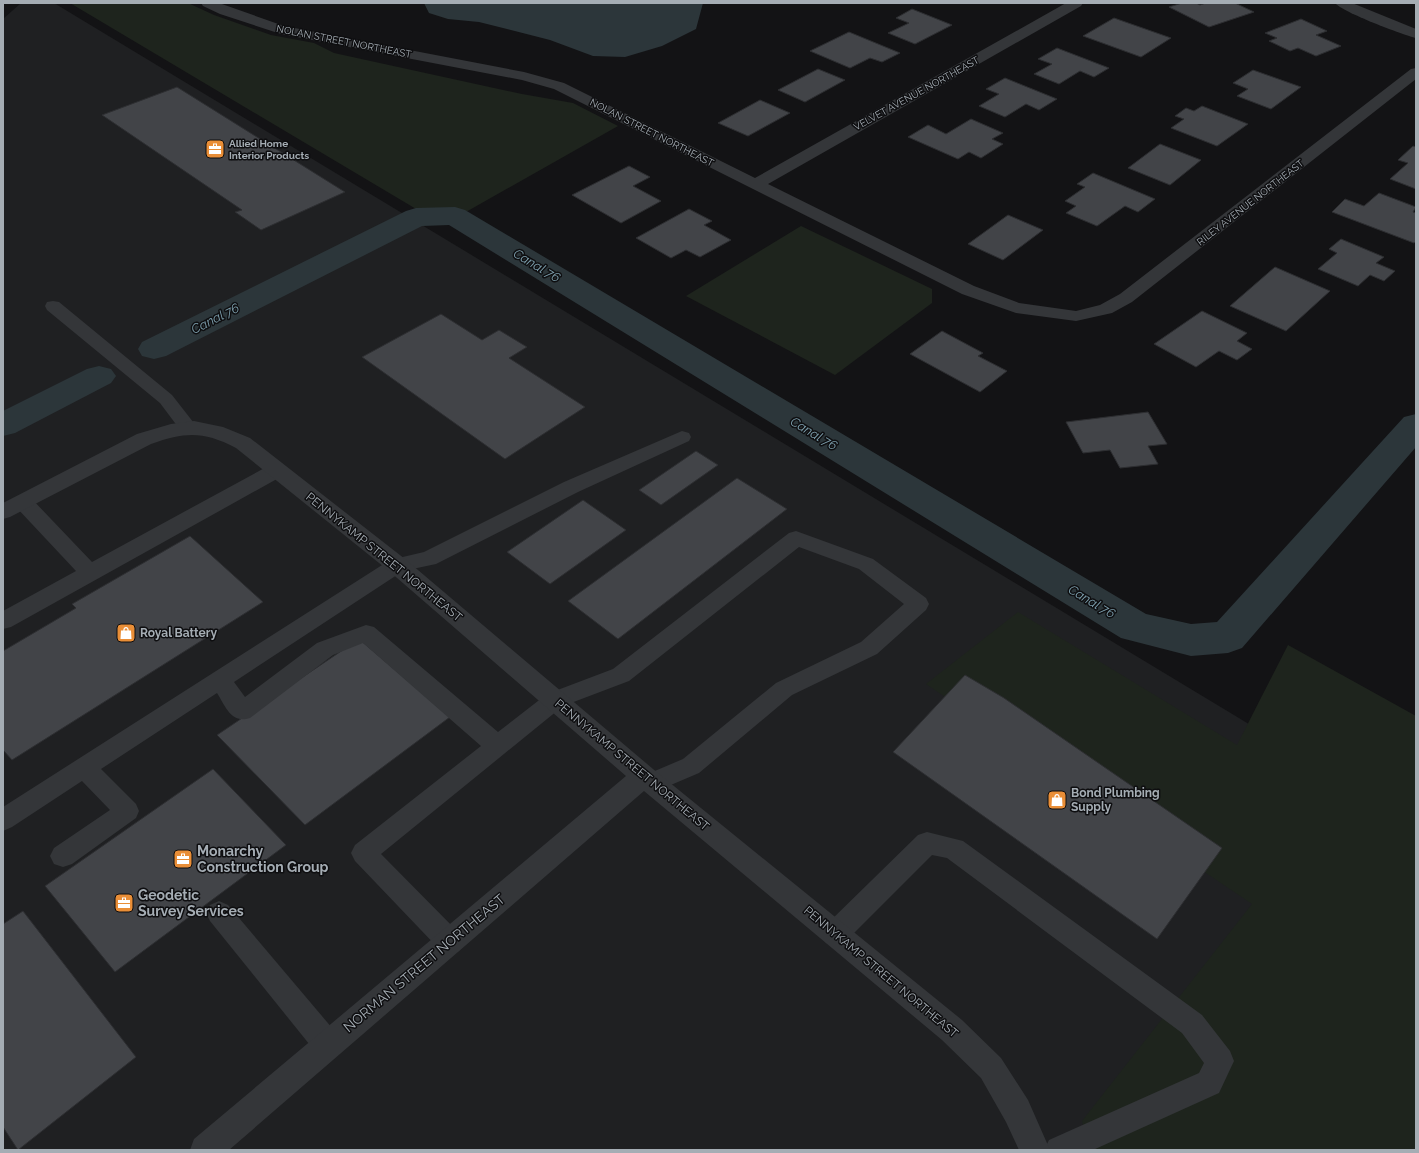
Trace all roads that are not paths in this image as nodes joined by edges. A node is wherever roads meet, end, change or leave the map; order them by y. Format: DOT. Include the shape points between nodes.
graph roads {
  1 [pos="208,3"];
  2 [pos="1076,3"];
  3 [pos="1342,3"];
  4 [pos="1416,34"];
  5 [pos="1416,72"];
  6 [pos="756,184"];
  7 [pos="53,306"];
  8 [pos="1076,316"];
  9 [pos="188,427"];
  10 [pos="682,437"];
  11 [pos="277,470"];
  12 [pos="23,502"];
  13 [pos="3,512"];
  14 [pos="397,565"];
  15 [pos="90,573"];
  16 [pos="3,621"];
  17 [pos="220,679"];
  18 [pos="555,700"];
  19 [pos="498,746"];
  20 [pos="84,767"];
  21 [pos="648,780"];
  22 [pos="3,820"];
  23 [pos="63,856"];
  24 [pos="219,913"];
  25 [pos="835,934"];
  26 [pos="450,942"];
  27 [pos="328,1045"];
  28 [pos="205,1150"];
  29 [pos="1035,1150"];
  30 [pos="1059,1150"];
  1 -- 6 [label="street, NOLAN STREET NORTHEAST" via="281,30 524,76 559,86"];
  2 -- 6 [label="street, VELVET AVENUE NORTHEAST"];
  3 -- 4 [label="street"];
  5 -- 8 [label="street, RILEY AVENUE NORTHEAST" via="1126,298 1106,309"];
  6 -- 8 [label="street, NOLAN STREET NORTHEAST" via="968,290 1016,308"];
  7 -- 9 [label="lane" via="166,399"];
  9 -- 11 [label="street, PENNYKAMP STREET NORTHEAST" via="207,427 226,434 243,443"];
  9 -- 12 [label="street, PENNYKAMP STREET NORTHEAST" via="165,431 144,439"];
  10 -- 14 [label="lane" via="571,486 430,559"];
  11 -- 14 [label="street, PENNYKAMP STREET NORTHEAST"];
  11 -- 15 [label="lane"];
  12 -- 13 [label="street, PENNYKAMP STREET NORTHEAST"];
  12 -- 15 [label="lane"];
  14 -- 17 [label="lane"];
  14 -- 18 [label="street, PENNYKAMP STREET NORTHEAST"];
  15 -- 16 [label="lane"];
  17 -- 19 [label="lane" via="242,711 325,649 366,633"];
  17 -- 20 [label="lane"];
  18 -- 19 [label="lane"];
  18 -- 21 [label="street, PENNYKAMP STREET NORTHEAST"];
  18 -- 21 [label="lane" via="622,674 796,538 866,564 918,604 870,648 784,689 692,766"];
  19 -- 26 [label="lane" via="364,853"];
  20 -- 22 [label="lane"];
  20 -- 23 [label="lane" via="127,811"];
  21 -- 25 [label="street, PENNYKAMP STREET NORTHEAST"];
  21 -- 26 [label="street, NORMAN STREET NORTHEAST"];
  24 -- 27 [label="lane"];
  25 -- 29 [label="street, PENNYKAMP STREET NORTHEAST" via="952,1030 991,1068 1017,1111"];
  25 -- 30 [label="lane" via="926,843 954,849 1192,1024 1220,1061 1209,1083"];
  26 -- 27 [label="street, NORMAN STREET NORTHEAST"];
  27 -- 28 [label="street, NORMAN STREET NORTHEAST"];
}
